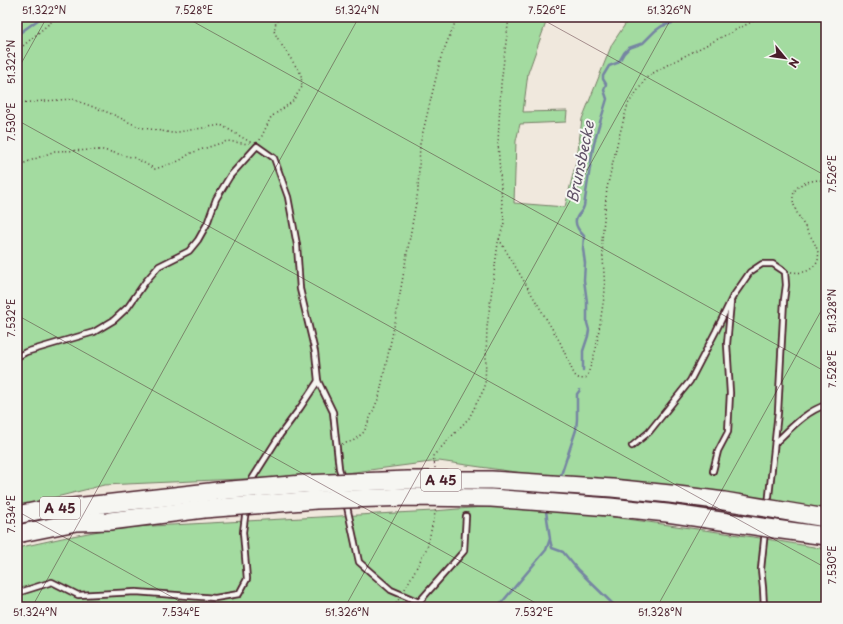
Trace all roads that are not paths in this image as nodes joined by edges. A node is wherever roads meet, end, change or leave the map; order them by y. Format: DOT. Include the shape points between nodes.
graph roads {
  1 [pos="732,298"];
  2 [pos="17,357"];
  3 [pos="318,381"];
  4 [pos="826,404"];
  5 [pos="774,443"];
  6 [pos="632,446"];
  7 [pos="713,471"];
  8 [pos="344,489"];
  9 [pos="248,491"];
  10 [pos="248,497"];
  11 [pos="345,497"];
  12 [pos="17,515"];
  13 [pos="466,516"];
  14 [pos="826,518"];
  15 [pos="17,534"];
  16 [pos="826,536"];
  17 [pos="17,593"];
  18 [pos="764,607"];
  1 -- 5 [label="lane" via="750,272 762,264 773,264 785,272 778,412"];
  1 -- 6 [label="lane" via="690,381 649,432"];
  1 -- 7 [label="lane" via="727,344 730,393 728,432 718,450"];
  2 -- 3 [label="lane" via="94,332 114,320 128,307 159,266 189,250 198,240 216,199 230,176 257,146 274,158 288,197 297,245 300,289 316,352"];
  3 -- 8 [label="lane" via="333,412"];
  3 -- 9 [label="lane" via="280,435"];
  4 -- 5 [label="lane" via="795,423"];
  5 -- 18 [label="lane" via="761,569"];
  10 -- 17 [label="lane" via="243,532 247,579 240,594 215,598 136,592 78,595 52,582"];
  11 -- 13 [label="lane" via="359,562 391,590 419,602 464,551"];
  12 -- 14 [label="highway, A 45, bridge" via="41,510 302,484 491,480 670,494"];
  15 -- 16 [label="highway, A 45, bridge" via="76,522 110,521 212,508 316,500 410,497 491,498 610,507"];
}
